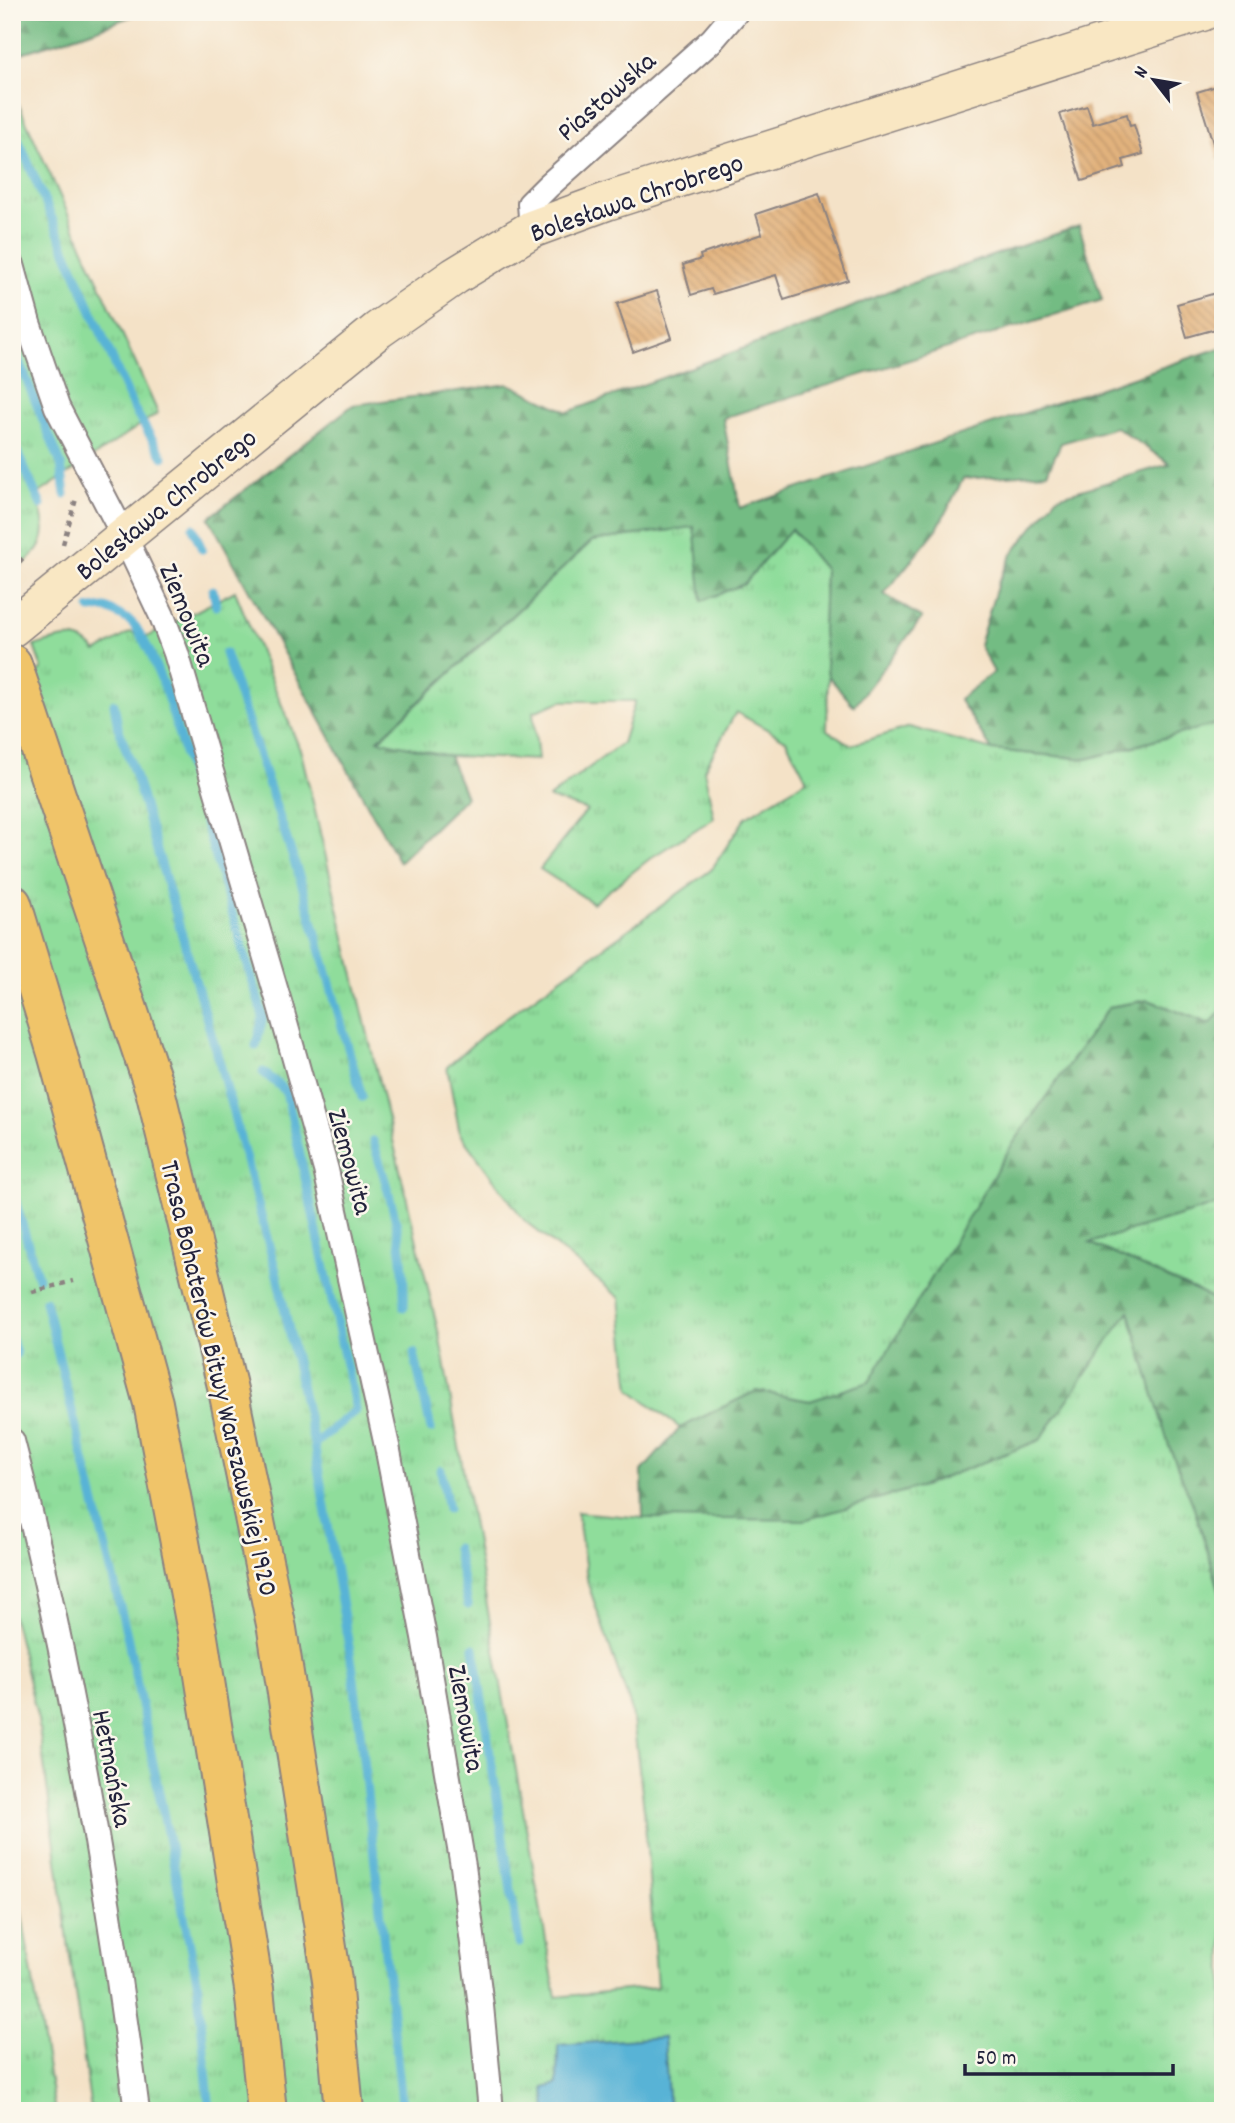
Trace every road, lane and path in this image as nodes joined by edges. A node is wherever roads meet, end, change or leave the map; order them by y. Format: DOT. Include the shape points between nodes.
graph roads {
  1 [pos="736,12"];
  2 [pos="1203,12"];
  3 [pos="532,229"];
  4 [pos="12,265"];
  5 [pos="81,492"];
  6 [pos="124,536"];
  7 [pos="12,551"];
  8 [pos="60,553"];
  9 [pos="25,564"];
  10 [pos="12,628"];
  11 [pos="16,675"];
  12 [pos="12,904"];
  13 [pos="72,1281"];
  14 [pos="32,1292"];
  15 [pos="12,1441"];
  16 [pos="136,2111"];
  17 [pos="267,2111"];
  18 [pos="344,2111"];
  19 [pos="491,2111"];
  1 -- 3 [label="street, Piastowska" via="712,40 530,204"];
  2 -- 3 [label="street, Bolesława Chrobrego"];
  3 -- 6 [label="street, Bolesława Chrobrego" via="378,330"];
  4 -- 6 [label="street, Ziemowita" via="57,407"];
  5 -- 8 [label="path"];
  6 -- 10 [label="street, Bolesława Chrobrego"];
  6 -- 19 [label="street, Ziemowita" via="176,653 326,1170 424,1637 463,1866"];
  7 -- 9 [label="path"];
  11 -- 18 [label="highway, Trasa Bohaterów Bitwy Warszawskiej 1920" via="155,1090 228,1390 277,1629 332,1980"];
  12 -- 17 [label="highway" via="153,1403 197,1631 254,1989"];
  13 -- 14 [label="path"];
  15 -- 16 [label="street, Hetmańska" via="49,1594 94,1818"];
}
